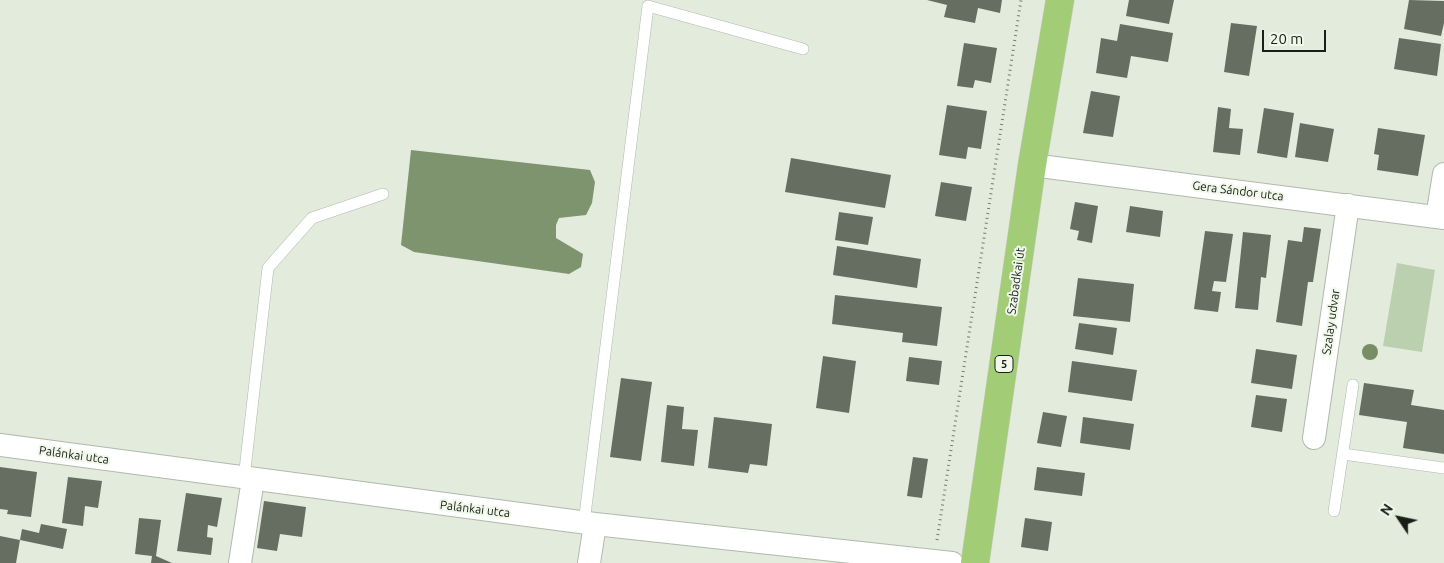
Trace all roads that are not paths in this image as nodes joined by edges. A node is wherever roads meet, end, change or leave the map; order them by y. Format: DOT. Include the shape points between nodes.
graph roads {
  1 [pos="1060,0"];
  2 [pos="803,49"];
  3 [pos="1032,165"];
  4 [pos="1444,174"];
  5 [pos="383,194"];
  6 [pos="1348,205"];
  7 [pos="1441,218"];
  8 [pos="1353,385"];
  9 [pos="1314,438"];
  10 [pos="0,445"];
  11 [pos="1342,454"];
  12 [pos="1444,468"];
  13 [pos="248,479"];
  14 [pos="1334,511"];
  15 [pos="590,524"];
  16 [pos="943,562"];
  17 [pos="240,563"];
  18 [pos="589,563"];
  19 [pos="975,563"];
  1 -- 3 [label="main road, Szabadkai út / 5"];
  2 -- 15 [label="lane" via="648,6"];
  3 -- 6 [label="street, Gera Sándor utca"];
  3 -- 19 [label="main road, Szabadkai út / 5"];
  4 -- 7 [label="street"];
  5 -- 13 [label="lane" via="312,218 268,268"];
  6 -- 7 [label="street, Gera Sándor utca"];
  6 -- 9 [label="street, Szalay udvar"];
  8 -- 11 [label="lane"];
  10 -- 13 [label="street, Palánkai utca"];
  11 -- 12 [label="lane"];
  11 -- 14 [label="lane"];
  13 -- 15 [label="street, Palánkai utca"];
  13 -- 17 [label="street"];
  15 -- 16 [label="street, Palánkai utca"];
  15 -- 18 [label="street"];
}
